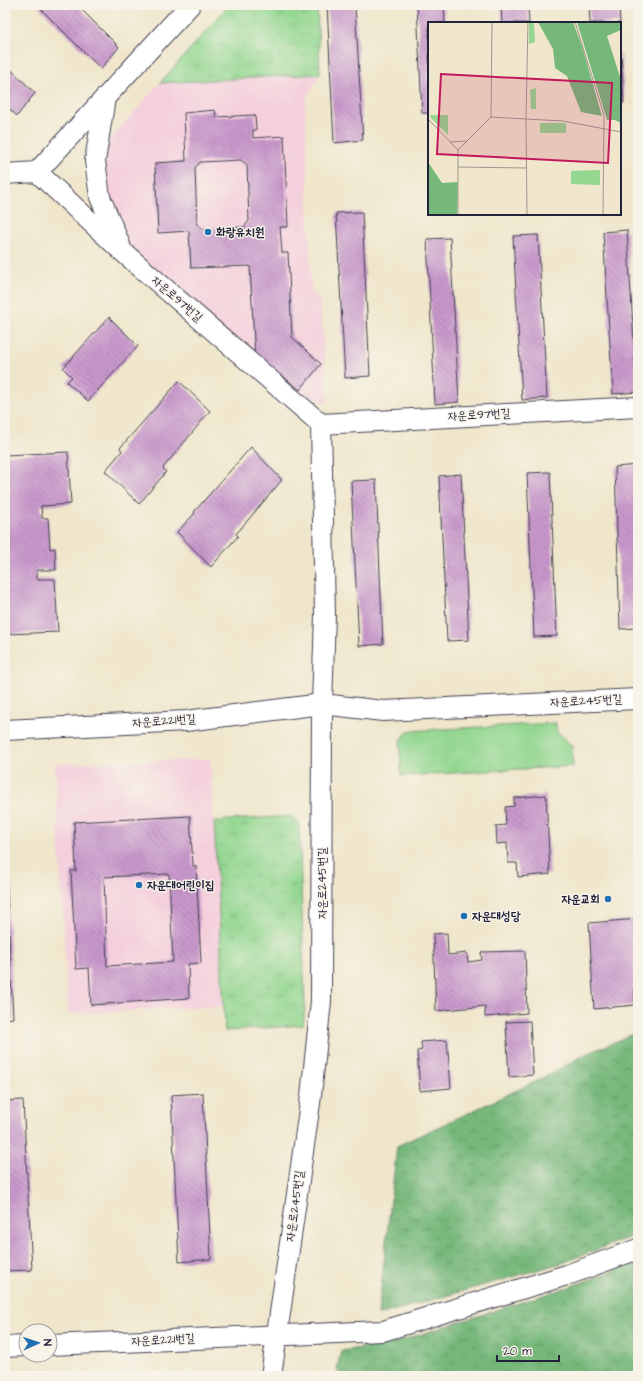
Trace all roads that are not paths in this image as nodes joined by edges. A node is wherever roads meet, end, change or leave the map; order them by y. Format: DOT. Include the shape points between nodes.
graph roads {
  1 [pos="190,5"];
  2 [pos="104,98"];
  3 [pos="36,172"];
  4 [pos="5,174"];
  5 [pos="123,252"];
  6 [pos="638,408"];
  7 [pos="321,424"];
  8 [pos="638,699"];
  9 [pos="322,704"];
  10 [pos="5,730"];
  11 [pos="638,1249"];
  12 [pos="277,1335"];
  13 [pos="58,1345"];
  14 [pos="18,1346"];
  15 [pos="5,1347"];
  16 [pos="271,1376"];
  1 -- 2 [label="street"];
  2 -- 3 [label="street"];
  2 -- 5 [label="street" via="95,161 100,197"];
  3 -- 4 [label="street"];
  3 -- 5 [label="street, 자운로97번길"];
  5 -- 7 [label="street, 자운로97번길"];
  6 -- 7 [label="street, 자운로97번길"];
  7 -- 9 [label="street" via="325,615"];
  8 -- 9 [label="street, 자운로245번길" via="383,712"];
  9 -- 10 [label="street, 자운로221번길" via="186,721"];
  9 -- 12 [label="street, 자운로245번길" via="322,1002"];
  11 -- 12 [label="street, 자운로221번길" via="567,1275 383,1330"];
  12 -- 13 [label="street, 자운로221번길"];
  12 -- 16 [label="street, 자운로245번길"];
  14 -- 15 [label="street"];
}
